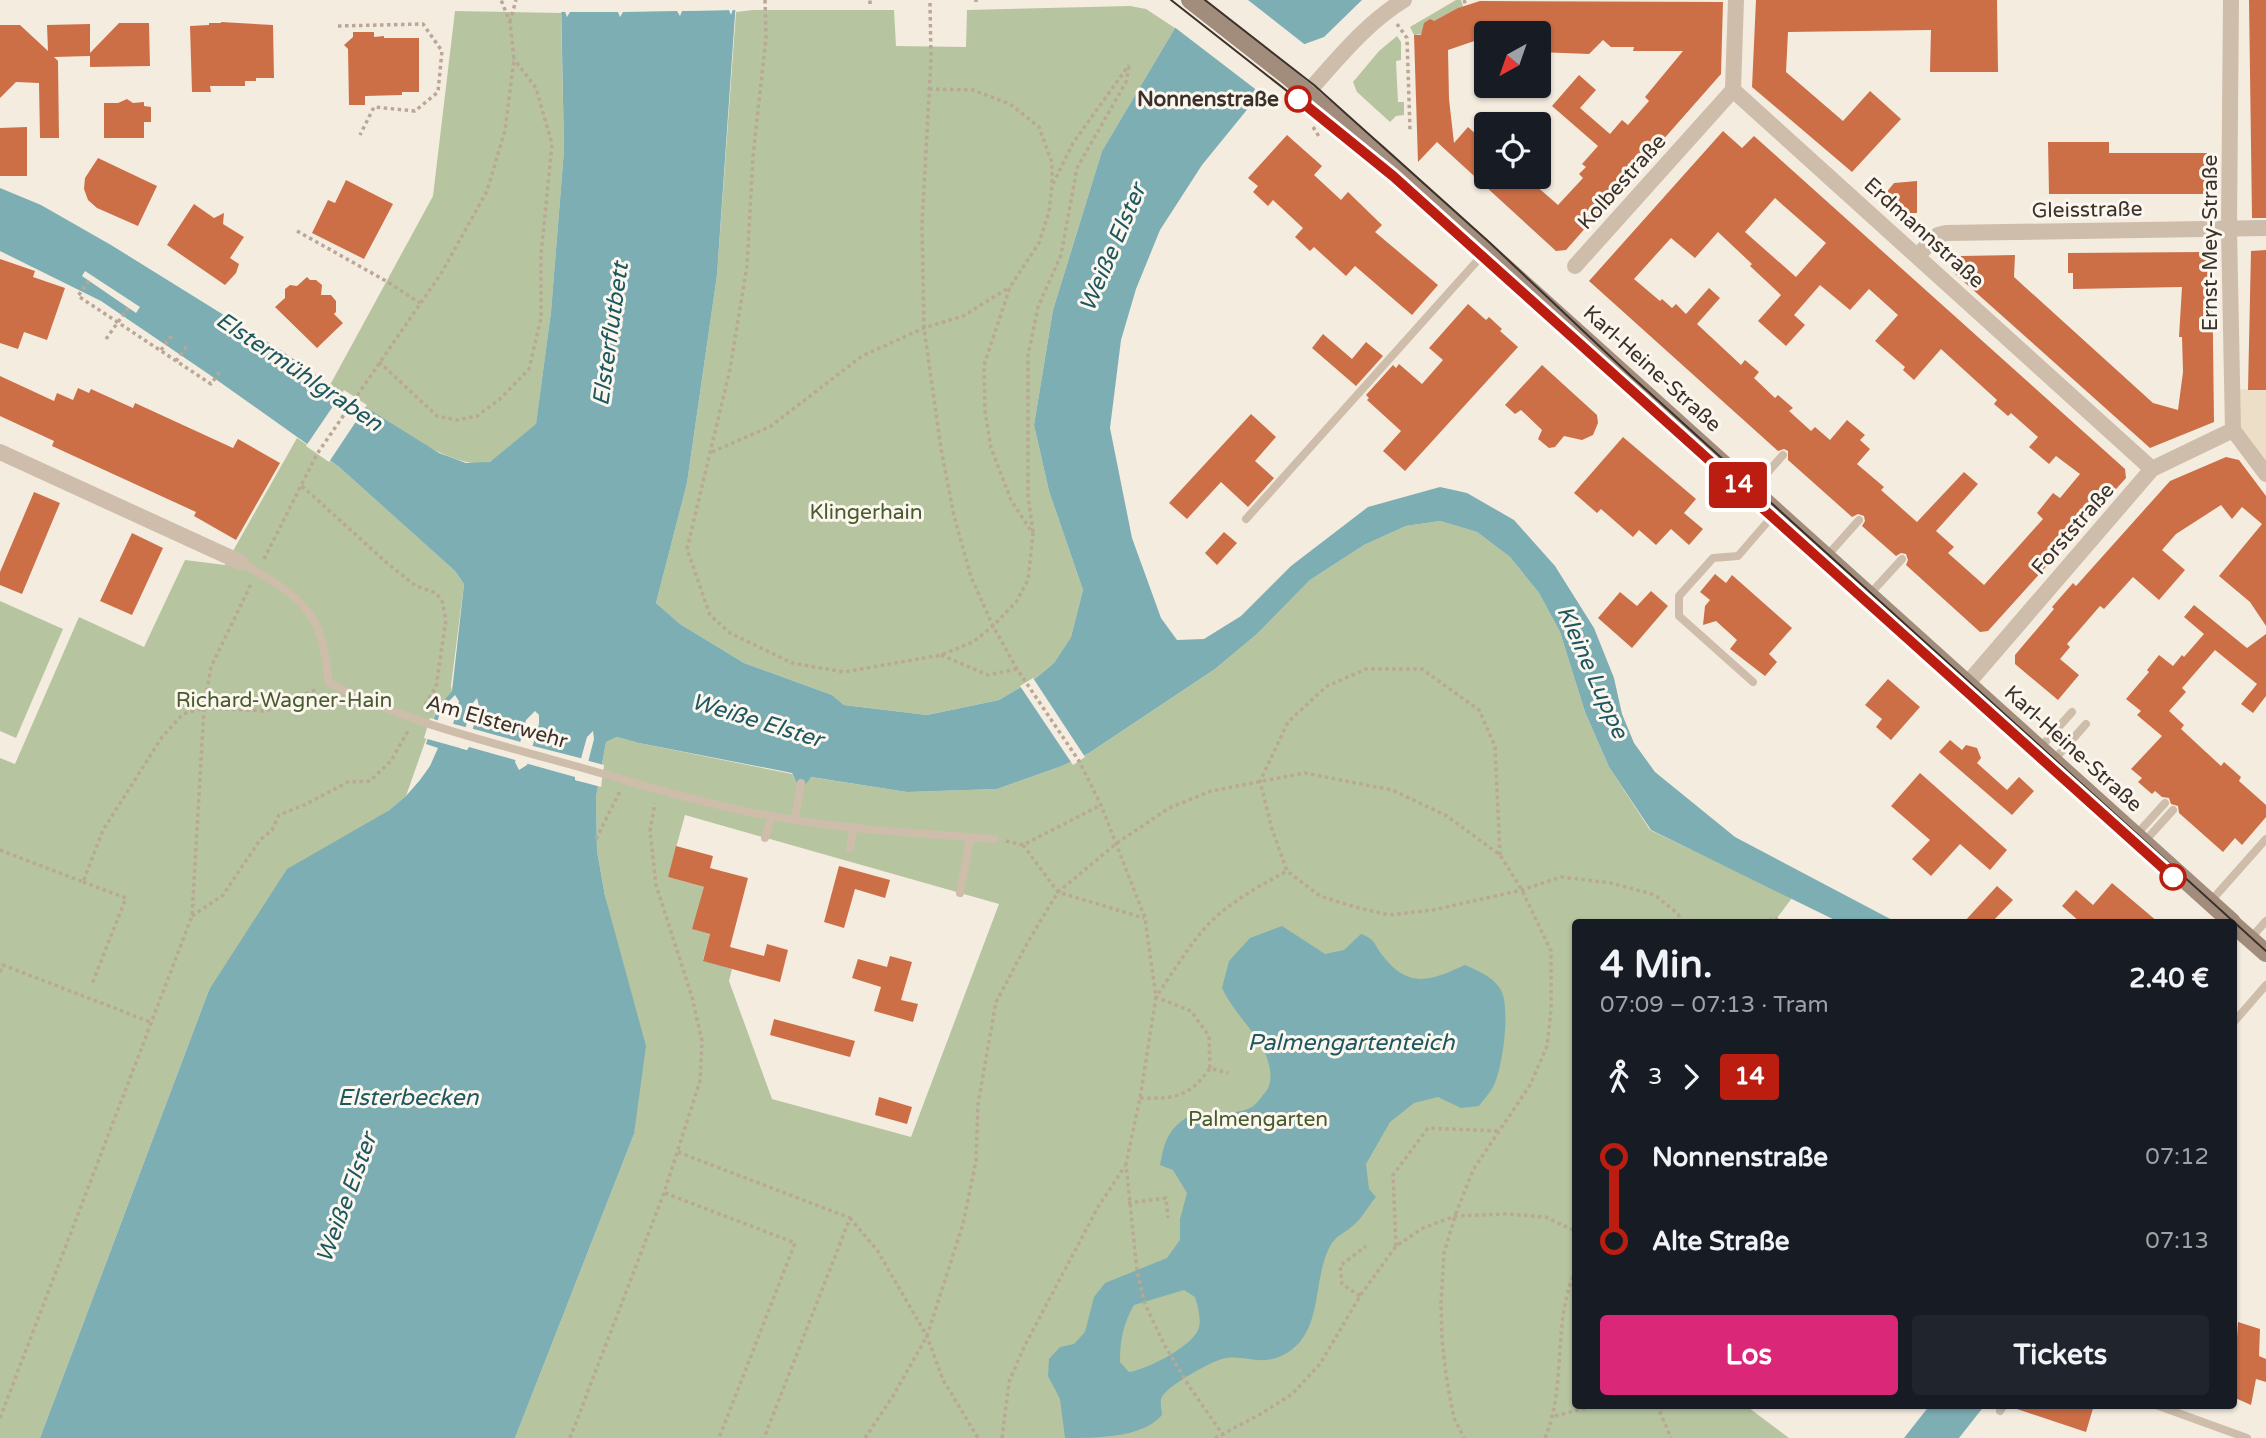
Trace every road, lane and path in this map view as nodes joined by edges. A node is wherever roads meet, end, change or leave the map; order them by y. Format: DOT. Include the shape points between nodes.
graph roads {
  1 [pos="501,0"];
  2 [pos="516,0"];
  3 [pos="765,0"];
  4 [pos="1189,0"];
  5 [pos="1404,0"];
  6 [pos="1736,0"];
  7 [pos="2231,0"];
  8 [pos="930,3"];
  9 [pos="1388,10"];
  10 [pos="510,22"];
  11 [pos="338,26"];
  12 [pos="514,59"];
  13 [pos="929,89"];
  14 [pos="1733,90"];
  15 [pos="1307,93"];
  16 [pos="1313,127"];
  17 [pos="1410,131"];
  18 [pos="360,135"];
  19 [pos="1320,138"];
  20 [pos="1052,186"];
  21 [pos="2266,228"];
  22 [pos="2229,229"];
  23 [pos="297,231"];
  24 [pos="1486,251"];
  25 [pos="1917,256"];
  26 [pos="1575,267"];
  27 [pos="89,281"];
  28 [pos="1010,287"];
  29 [pos="420,303"];
  30 [pos="128,308"];
  31 [pos="118,322"];
  32 [pos="924,328"];
  33 [pos="172,335"];
  34 [pos="106,339"];
  35 [pos="187,346"];
  36 [pos="161,350"];
  37 [pos="176,361"];
  38 [pos="379,362"];
  39 [pos="221,370"];
  40 [pos="2233,430"];
  41 [pos="0,452"];
  42 [pos="712,452"];
  43 [pos="1783,455"];
  44 [pos="2152,469"];
  45 [pos="2266,474"];
  46 [pos="302,486"];
  47 [pos="1752,490"];
  48 [pos="1776,512"];
  49 [pos="1246,519"];
  50 [pos="1859,520"];
  51 [pos="1033,534"];
  52 [pos="1826,557"];
  53 [pos="1902,559"];
  54 [pos="240,562"];
  55 [pos="257,572"];
  56 [pos="1869,595"];
  57 [pos="993,626"];
  58 [pos="941,655"];
  59 [pos="1017,669"];
  60 [pos="1753,682"];
  61 [pos="329,683"];
  62 [pos="1967,684"];
  63 [pos="204,708"];
  64 [pos="2072,712"];
  65 [pos="415,720"];
  66 [pos="2086,724"];
  67 [pos="2046,755"];
  68 [pos="622,778"];
  69 [pos="1260,781"];
  70 [pos="801,783"];
  71 [pos="657,790"];
  72 [pos="2165,803"];
  73 [pos="1101,805"];
  74 [pos="2173,810"];
  75 [pos="772,816"];
  76 [pos="795,820"];
  77 [pos="854,827"];
  78 [pos="970,837"];
  79 [pos="765,838"];
  80 [pos="596,839"];
  81 [pos="994,839"];
  82 [pos="2139,839"];
  83 [pos="2266,839"];
  84 [pos="1117,843"];
  85 [pos="1023,845"];
  86 [pos="850,848"];
  87 [pos="0,850"];
  88 [pos="1500,855"];
  89 [pos="1287,871"];
  90 [pos="83,882"];
  91 [pos="1522,890"];
  92 [pos="1058,892"];
  93 [pos="960,893"];
  94 [pos="2210,903"];
  95 [pos="192,916"];
  96 [pos="1145,918"];
  97 [pos="1680,919"];
  98 [pos="2228,919"];
  99 [pos="2266,921"];
  100 [pos="2237,927"];
  101 [pos="2250,939"];
  102 [pos="2266,953"];
  103 [pos="0,972"];
  104 [pos="92,984"];
  105 [pos="2266,985"];
  106 [pos="1156,997"];
  107 [pos="2237,1018"];
  108 [pos="153,1023"];
  109 [pos="1210,1068"];
  110 [pos="1228,1073"];
  111 [pos="1140,1098"];
  112 [pos="1500,1131"];
  113 [pos="678,1152"];
  114 [pos="1126,1164"];
  115 [pos="664,1193"];
  116 [pos="1128,1203"];
  117 [pos="1455,1216"];
  118 [pos="850,1218"];
  119 [pos="1168,1219"];
  120 [pos="1572,1230"];
  121 [pos="1366,1246"];
  122 [pos="1396,1246"];
  123 [pos="1572,1278"];
  124 [pos="1570,1282"];
  125 [pos="1572,1285"];
  126 [pos="1360,1296"];
  127 [pos="927,1336"];
  128 [pos="1582,1409"];
  129 [pos="1659,1409"];
  130 [pos="2167,1409"];
  131 [pos="1555,1416"];
  132 [pos="0,1418"];
  133 [pos="1224,1436"];
  134 [pos="570,1438"];
  135 [pos="719,1438"];
  136 [pos="764,1438"];
  137 [pos="865,1438"];
  138 [pos="978,1438"];
  139 [pos="1002,1438"];
  140 [pos="1215,1438"];
  141 [pos="1464,1438"];
  142 [pos="1545,1438"];
  143 [pos="1671,1438"];
  144 [pos="2247,1438"];
  1 -- 10 [label="path"];
  2 -- 10 [label="path"];
  3 -- 42 [label="path" via="766,38 747,266"];
  4 -- 15 [label="main road, Karl-Heine-Straße"];
  5 -- 9 [label="street"];
  6 -- 14 [label="street"];
  7 -- 22 [label="street, Ernst-Mey-Straße"];
  8 -- 13 [label="path"];
  9 -- 15 [label="street"];
  9 -- 17 [label="path" via="1407,38"];
  10 -- 12 [label="path"];
  11 -- 18 [label="path" via="423,24 442,51 438,92 415,111 374,107"];
  12 -- 29 [label="path" via="505,130 487,191"];
  12 -- 38 [label="path" via="536,88 552,144 541,256 541,318 529,369 477,416 457,420 437,416"];
  13 -- 20 [label="path" via="973,90 1010,104 1039,127 1052,163"];
  13 -- 32 [label="path" via="922,225"];
  14 -- 25 [label="street, Erdmannstraße"];
  14 -- 26 [label="street, Kolbestraße"];
  15 -- 24 [label="main road, Karl-Heine-Straße"];
  16 -- 19 [label="path"];
  20 -- 28 [label="path" via="1039,243"];
  20 -- 51 [label="path" via="1073,143 1129,65 1126,82 1077,168 1061,255 1038,307 1028,355 1028,496"];
  21 -- 22 [label="street, Gleisstraße"];
  22 -- 25 [label="street, Gleisstraße" via="1946,233"];
  22 -- 40 [label="street, Ernst-Mey-Straße"];
  23 -- 29 [label="path"];
  24 -- 47 [label="main road, Karl-Heine-Straße"];
  24 -- 49 [label="lane"];
  25 -- 44 [label="street, Erdmannstraße"];
  27 -- 31 [label="path" via="78,296"];
  28 -- 32 [label="path" via="963,316"];
  28 -- 51 [label="path" via="984,365 985,411 991,448 1011,500"];
  29 -- 38 [label="path"];
  30 -- 31 [label="path"];
  31 -- 34 [label="path"];
  31 -- 36 [label="path"];
  32 -- 42 [label="path" via="862,356 771,426"];
  32 -- 57 [label="path" via="954,516 971,577"];
  33 -- 36 [label="path"];
  35 -- 37 [label="path"];
  36 -- 37 [label="path"];
  37 -- 39 [label="path" via="211,384"];
  38 -- 46 [label="path" via="317,454"];
  40 -- 44 [label="street, Forststraße"];
  40 -- 45 [label="street"];
  41 -- 54 [label="street"];
  42 -- 58 [label="path" via="687,550 710,615 730,633 792,663 844,672"];
  43 -- 47 [label="lane"];
  44 -- 62 [label="street, Forststraße"];
  46 -- 55 [label="path"];
  46 -- 65 [label="path" via="387,563 442,601 446,620 436,687"];
  47 -- 48 [label="main road, Karl-Heine-Straße"];
  48 -- 52 [label="main road, Karl-Heine-Straße"];
  48 -- 60 [label="lane" via="1738,556 1713,558 1679,596 1679,617"];
  50 -- 52 [label="lane"];
  51 -- 57 [label="path" via="1028,580 1016,602"];
  52 -- 56 [label="main road, Karl-Heine-Straße"];
  53 -- 56 [label="lane"];
  54 -- 55 [label="lane"];
  55 -- 61 [label="lane" via="289,592 313,619"];
  55 -- 63 [label="path" via="211,667"];
  56 -- 62 [label="main road, Karl-Heine-Straße"];
  57 -- 58 [label="path" via="973,642"];
  57 -- 59 [label="path"];
  58 -- 59 [label="path" via="988,675"];
  59 -- 73 [label="path" via="1079,761"];
  61 -- 63 [label="path" via="266,711"];
  61 -- 65 [label="lane, Am Elsterwehr"];
  62 -- 67 [label="main road, Karl-Heine-Straße"];
  63 -- 90 [label="path" via="183,714 162,737 103,830"];
  63 -- 95 [label="path"];
  64 -- 67 [label="lane"];
  65 -- 68 [label="lane, Am Elsterwehr"];
  65 -- 95 [label="path" via="391,761 370,781 348,782 279,815 223,895"];
  66 -- 67 [label="lane"];
  67 -- 82 [label="main road, Karl-Heine-Straße"];
  68 -- 71 [label="lane, Am Elsterwehr"];
  68 -- 80 [label="path" via="617,800"];
  69 -- 84 [label="path" via="1211,791 1169,808"];
  69 -- 88 [label="path" via="1305,773 1392,790 1447,816"];
  69 -- 88 [label="path" via="1288,722 1327,686 1366,669 1422,668 1479,710 1494,746"];
  69 -- 89 [label="path"];
  70 -- 76 [label="lane"];
  71 -- 75 [label="lane, Am Elsterwehr"];
  71 -- 113 [label="path" via="650,831 656,885 702,1041 701,1081"];
  72 -- 82 [label="lane"];
  73 -- 84 [label="path"];
  73 -- 85 [label="path"];
  74 -- 82 [label="lane"];
  75 -- 76 [label="lane, Am Elsterwehr"];
  75 -- 79 [label="lane"];
  76 -- 77 [label="lane, Am Elsterwehr"];
  77 -- 78 [label="lane, Am Elsterwehr"];
  77 -- 86 [label="lane"];
  78 -- 81 [label="lane, Am Elsterwehr"];
  78 -- 93 [label="lane"];
  81 -- 85 [label="path"];
  82 -- 94 [label="main road, Karl-Heine-Straße"];
  83 -- 94 [label="lane"];
  84 -- 92 [label="path"];
  84 -- 96 [label="path"];
  85 -- 92 [label="path"];
  87 -- 90 [label="path"];
  88 -- 91 [label="path"];
  89 -- 91 [label="path" via="1320,896 1389,915"];
  89 -- 106 [label="path" via="1216,916"];
  90 -- 104 [label="path" via="126,898"];
  91 -- 97 [label="path" via="1561,877 1611,883 1655,895"];
  91 -- 112 [label="path" via="1551,951 1551,1010 1547,1045 1530,1085"];
  92 -- 96 [label="path"];
  92 -- 127 [label="path" via="996,1002 978,1104 976,1161 963,1224"];
  94 -- 98 [label="main road, Karl-Heine-Straße"];
  95 -- 108 [label="path"];
  96 -- 106 [label="path"];
  99 -- 101 [label="lane"];
  100 -- 101 [label="main road, Karl-Heine-Straße"];
  101 -- 102 [label="main road, Karl-Heine-Straße"];
  103 -- 108 [label="path" via="3,965"];
  105 -- 107 [label="lane"];
  106 -- 109 [label="path" via="1191,1011 1209,1036"];
  106 -- 111 [label="path"];
  108 -- 132 [label="path"];
  109 -- 110 [label="path"];
  109 -- 111 [label="path" via="1198,1086 1172,1099"];
  111 -- 114 [label="path"];
  112 -- 117 [label="path" via="1473,1170"];
  112 -- 122 [label="path" via="1428,1128 1393,1175"];
  113 -- 115 [label="path"];
  113 -- 118 [label="path"];
  114 -- 116 [label="path"];
  114 -- 139 [label="path" via="1098,1207 1024,1347 1009,1382"];
  115 -- 134 [label="path"];
  115 -- 135 [label="path" via="794,1242"];
  116 -- 119 [label="path" via="1166,1198"];
  116 -- 133 [label="path" via="1145,1304 1165,1346"];
  117 -- 120 [label="path" via="1546,1217"];
  117 -- 122 [label="path" via="1423,1228"];
  117 -- 141 [label="path" via="1444,1253 1440,1303 1447,1382 1454,1418"];
  118 -- 127 [label="path" via="877,1250"];
  118 -- 136 [label="path"];
  121 -- 126 [label="path" via="1339,1266 1342,1284"];
  122 -- 126 [label="path"];
  123 -- 124 [label="path"];
  124 -- 125 [label="path"];
  124 -- 131 [label="path"];
  126 -- 133 [label="path" via="1320,1364 1292,1394"];
  127 -- 137 [label="path"];
  127 -- 138 [label="path" via="943,1380"];
  128 -- 131 [label="path"];
  129 -- 143 [label="path"];
  130 -- 144 [label="lane"];
  131 -- 142 [label="path"];
  133 -- 140 [label="path"];
}
